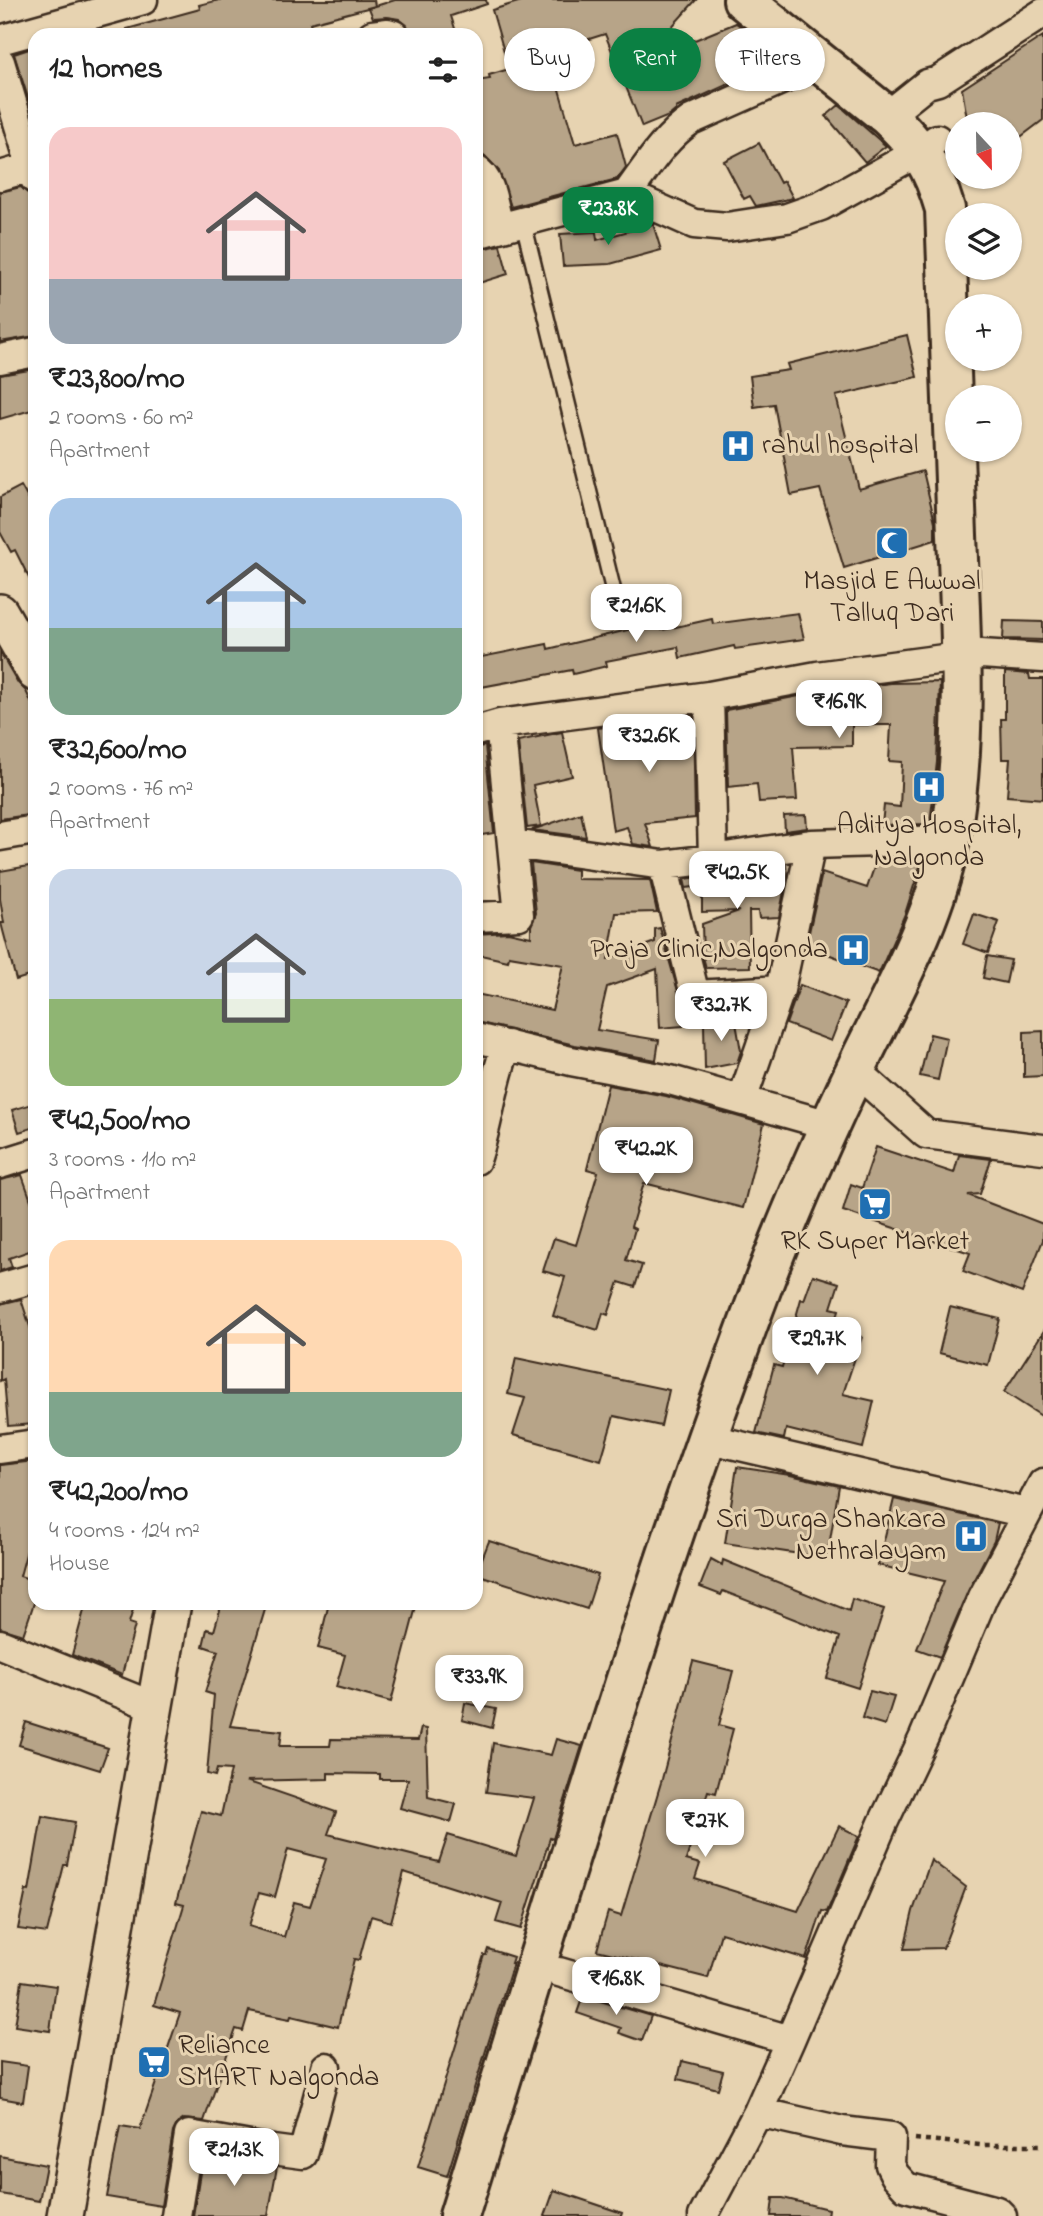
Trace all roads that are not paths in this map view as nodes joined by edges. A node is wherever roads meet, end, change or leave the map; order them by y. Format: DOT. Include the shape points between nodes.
graph roads {
  1 [pos="143,0"];
  2 [pos="743,0"];
  3 [pos="774,0"];
  4 [pos="1043,13"];
  5 [pos="43,28"];
  6 [pos="777,28"];
  7 [pos="28,32"];
  8 [pos="0,40"];
  9 [pos="0,62"];
  10 [pos="825,66"];
  11 [pos="756,91"];
  12 [pos="916,118"];
  13 [pos="28,156"];
  14 [pos="28,173"];
  15 [pos="0,176"];
  16 [pos="483,176"];
  17 [pos="627,194"];
  18 [pos="956,203"];
  19 [pos="499,227"];
  20 [pos="28,353"];
  21 [pos="0,359"];
  22 [pos="973,462"];
  23 [pos="0,612"];
  24 [pos="619,614"];
  25 [pos="972,655"];
  26 [pos="1043,658"];
  27 [pos="28,661"];
  28 [pos="709,696"];
  29 [pos="488,727"];
  30 [pos="28,831"];
  31 [pos="0,836"];
  32 [pos="950,840"];
  33 [pos="513,844"];
  34 [pos="811,844"];
  35 [pos="713,859"];
  36 [pos="663,865"];
  37 [pos="483,917"];
  38 [pos="780,990"];
  39 [pos="483,1040"];
  40 [pos="507,1045"];
  41 [pos="868,1082"];
  42 [pos="742,1100"];
  43 [pos="829,1125"];
  44 [pos="483,1138"];
  45 [pos="1043,1149"];
  46 [pos="28,1155"];
  47 [pos="0,1164"];
  48 [pos="28,1280"];
  49 [pos="0,1289"];
  50 [pos="719,1441"];
  51 [pos="28,1445"];
  52 [pos="0,1449"];
  53 [pos="1043,1483"];
  54 [pos="1026,1513"];
  55 [pos="172,1610"];
  56 [pos="0,1644"];
  57 [pos="155,1707"];
  58 [pos="559,1972"];
  59 [pos="790,2040"];
  60 [pos="326,2067"];
  61 [pos="758,2112"];
  62 [pos="65,2216"];
  63 [pos="176,2216"];
  64 [pos="459,2216"];
  65 [pos="481,2216"];
  66 [pos="703,2216"];
  67 [pos="1002,2216"];
  1 -- 5 [label="street"];
  2 -- 6 [label="highway"];
  3 -- 12 [label="highway"];
  4 -- 12 [label="street"];
  7 -- 8 [label="street"];
  9 -- 13 [label="street"];
  10 -- 12 [label="highway"];
  11 -- 17 [label="street" via="676,130"];
  12 -- 17 [label="street" via="821,206 788,218 727,227 694,224"];
  12 -- 18 [label="highway" via="954,188"];
  12 -- 25 [label="highway" via="945,209"];
  14 -- 15 [label="street"];
  16 -- 19 [label="street"];
  17 -- 19 [label="street"];
  19 -- 24 [label="lane"];
  20 -- 21 [label="street"];
  22 -- 25 [label="highway" via="979,573"];
  23 -- 27 [label="street"];
  25 -- 26 [label="street"];
  25 -- 28 [label="street"];
  25 -- 32 [label="highway"];
  25 -- 41 [label="highway" via="979,769 970,839 954,898 919,982"];
  28 -- 29 [label="street"];
  28 -- 35 [label="street"];
  29 -- 33 [label="street"];
  30 -- 31 [label="street"];
  32 -- 34 [label="street"];
  32 -- 43 [label="highway" via="904,971"];
  33 -- 36 [label="street"];
  33 -- 37 [label="street" via="519,915"];
  34 -- 35 [label="street"];
  34 -- 38 [label="street"];
  35 -- 36 [label="street"];
  36 -- 38 [label="street" via="695,995"];
  38 -- 42 [label="street"];
  39 -- 40 [label="street"];
  40 -- 42 [label="street"];
  40 -- 44 [label="street"];
  41 -- 45 [label="street" via="926,1133"];
  41 -- 50 [label="highway"];
  42 -- 43 [label="street"];
  43 -- 64 [label="highway" via="702,1447 619,1697"];
  46 -- 47 [label="street"];
  48 -- 49 [label="street"];
  50 -- 54 [label="street"];
  50 -- 58 [label="highway"];
  51 -- 52 [label="street"];
  53 -- 54 [label="street"];
  54 -- 59 [label="street" via="983,1597"];
  55 -- 57 [label="street"];
  56 -- 57 [label="street"];
  57 -- 62 [label="street"];
  58 -- 59 [label="street"];
  58 -- 65 [label="highway"];
  59 -- 61 [label="street"];
  60 -- 63 [label="street" via="303,2154 189,2134"];
  61 -- 66 [label="street"];
  61 -- 67 [label="street" via="891,2137 890,2165 906,2187"];
}
